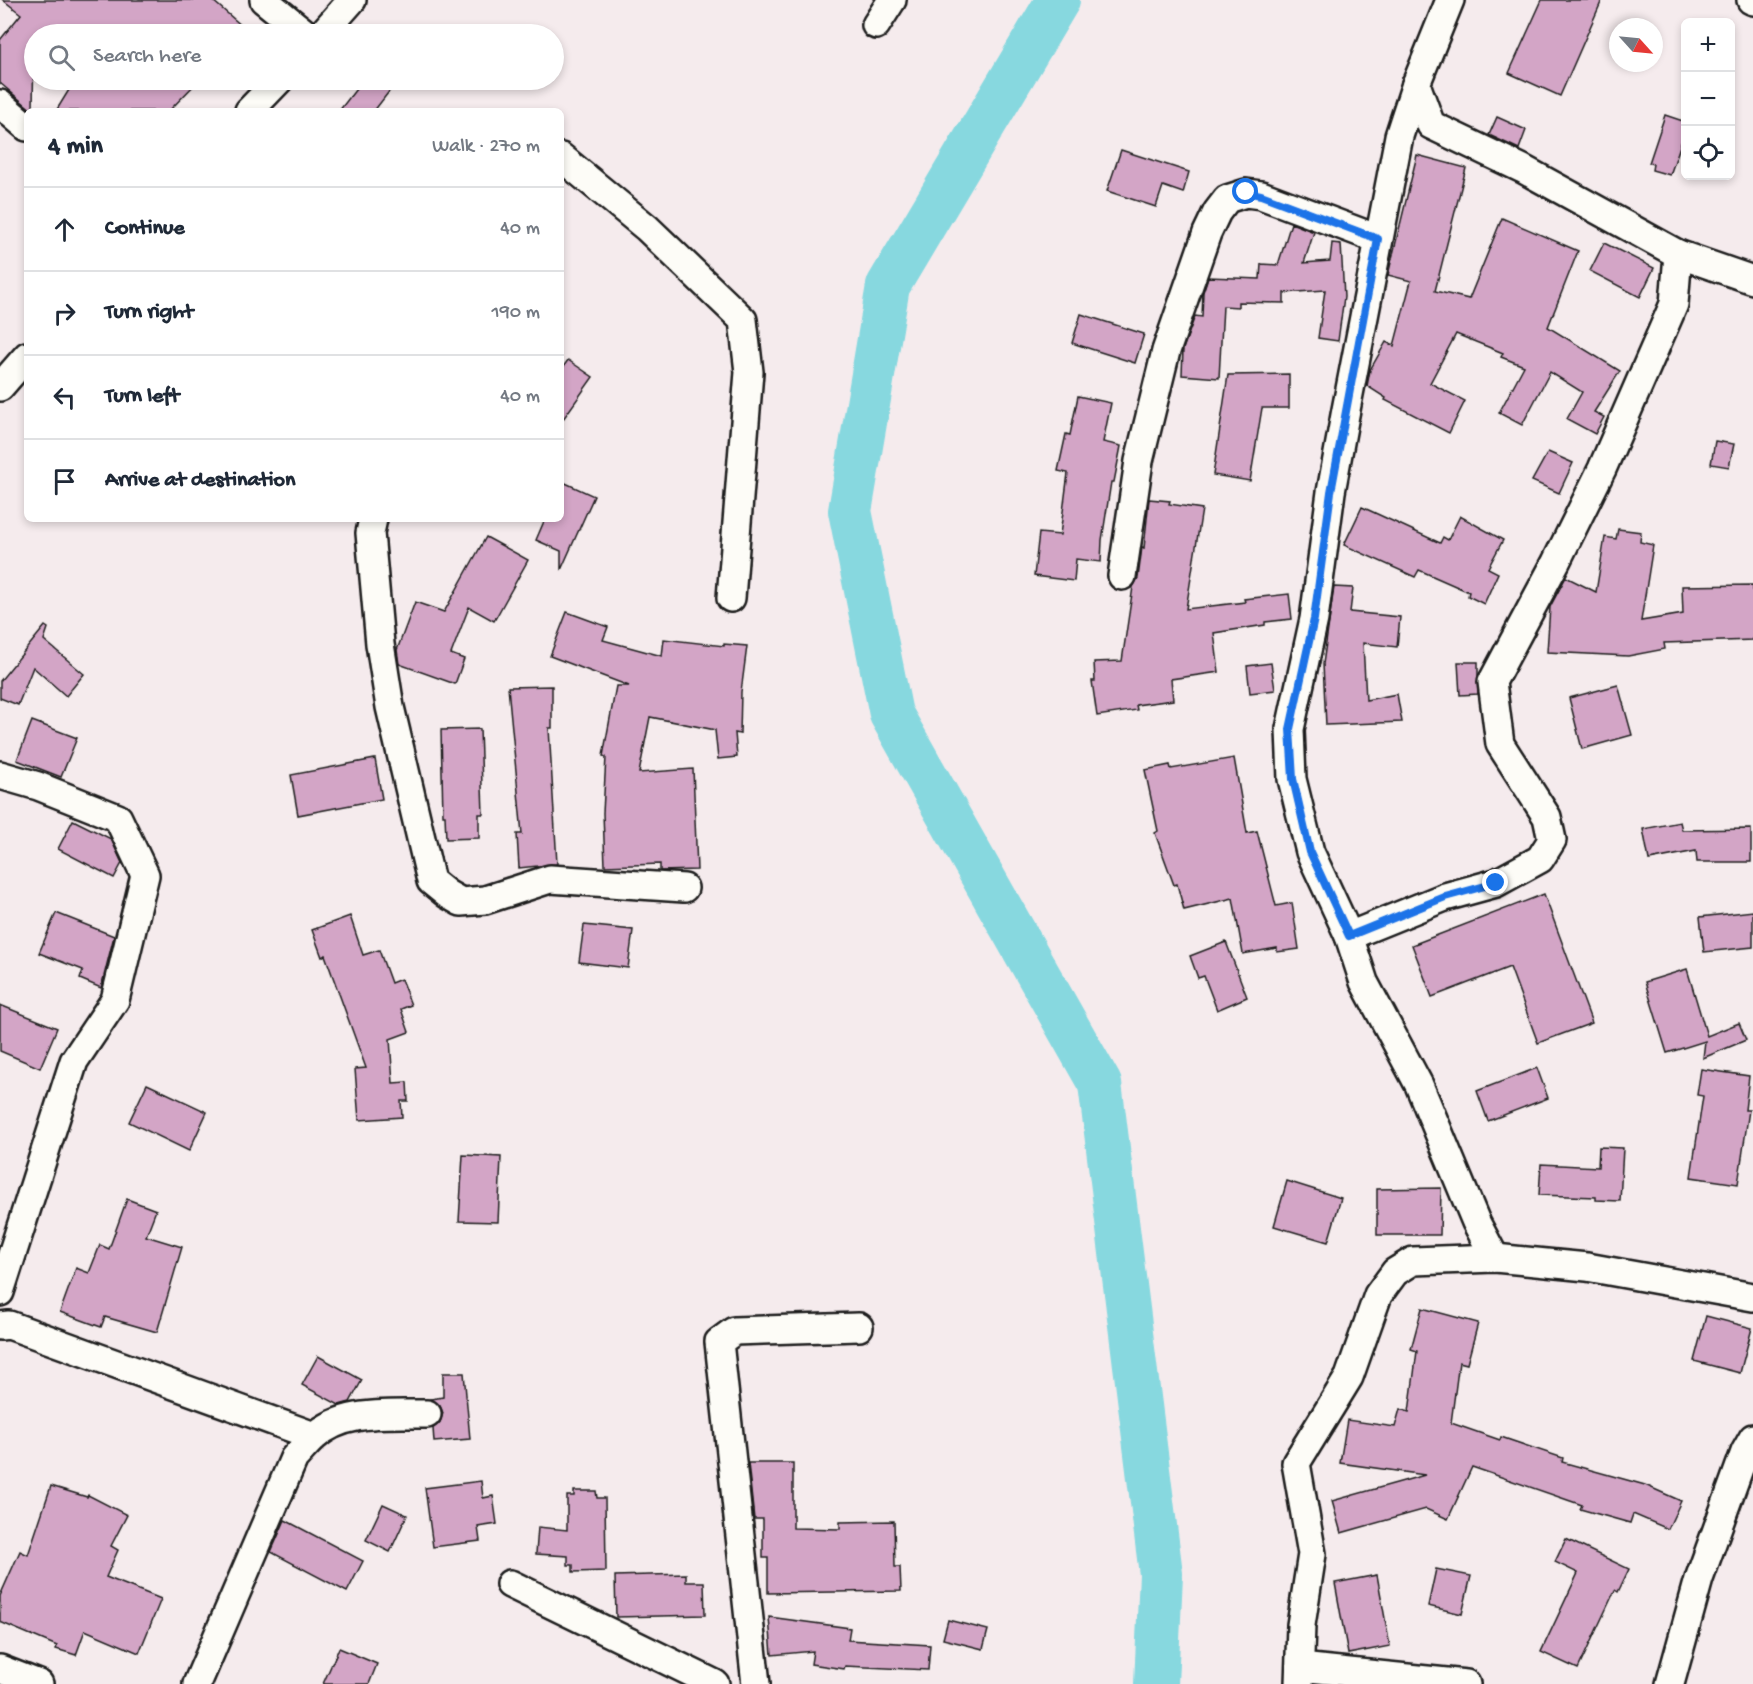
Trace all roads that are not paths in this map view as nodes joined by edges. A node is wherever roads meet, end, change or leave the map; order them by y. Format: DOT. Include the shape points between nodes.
graph roads {
  1 [pos="264,0"];
  2 [pos="352,0"];
  3 [pos="892,0"];
  4 [pos="1450,0"];
  5 [pos="294,24"];
  6 [pos="331,24"];
  7 [pos="876,25"];
  8 [pos="1416,84"];
  9 [pos="269,90"];
  10 [pos="252,108"];
  11 [pos="1431,125"];
  12 [pos="1399,136"];
  13 [pos="564,159"];
  14 [pos="1378,239"];
  15 [pos="1678,254"];
  16 [pos="1753,279"];
  17 [pos="24,359"];
  18 [pos="0,387"];
  19 [pos="373,522"];
  20 [pos="1122,576"];
  21 [pos="730,598"];
  22 [pos="0,775"];
  23 [pos="684,888"];
  24 [pos="1349,936"];
  25 [pos="1494,1258"];
  26 [pos="0,1292"];
  27 [pos="1753,1297"];
  28 [pos="0,1326"];
  29 [pos="859,1327"];
  30 [pos="427,1414"];
  31 [pos="314,1436"];
  32 [pos="1753,1438"];
  33 [pos="510,1584"];
  34 [pos="0,1669"];
  35 [pos="1299,1676"];
  36 [pos="39,1684"];
  37 [pos="197,1684"];
  38 [pos="715,1684"];
  39 [pos="756,1684"];
  40 [pos="1466,1684"];
  41 [pos="1670,1684"];
  1 -- 5 [label="street"];
  2 -- 6 [label="street"];
  3 -- 7 [label="street"];
  4 -- 8 [label="street"];
  8 -- 11 [label="street"];
  8 -- 12 [label="street"];
  9 -- 10 [label="street"];
  11 -- 12 [label="street"];
  11 -- 15 [label="street" via="1523,169"];
  12 -- 14 [label="street"];
  13 -- 21 [label="street" via="647,228 743,320 749,372"];
  14 -- 20 [label="street" via="1261,195 1246,192 1227,199 1207,233 1166,351 1140,461"];
  14 -- 24 [label="street" via="1331,492 1314,619 1290,729 1293,779 1310,852"];
  15 -- 16 [label="street"];
  15 -- 24 [label="street" via="1674,304 1597,479 1492,682 1500,744 1547,817 1552,840 1540,859 1496,883 1445,897"];
  17 -- 18 [label="street"];
  19 -- 23 [label="street" via="370,533 381,654 431,881 461,902 485,900 550,879"];
  22 -- 26 [label="street" via="118,818 145,875 115,1000 74,1061"];
  24 -- 25 [label="street" via="1364,982 1419,1085"];
  25 -- 27 [label="street" via="1587,1267"];
  25 -- 35 [label="street" via="1413,1261 1395,1272 1378,1295 1349,1377 1296,1463 1312,1554 1301,1625"];
  28 -- 31 [label="street" via="9,1325"];
  29 -- 39 [label="street" via="734,1331 719,1342"];
  30 -- 31 [label="street" via="362,1416 334,1423"];
  31 -- 37 [label="street" via="294,1458"];
  32 -- 41 [label="street" via="1699,1579"];
  33 -- 38 [label="street"];
  34 -- 36 [label="street"];
  35 -- 40 [label="street"];
}
